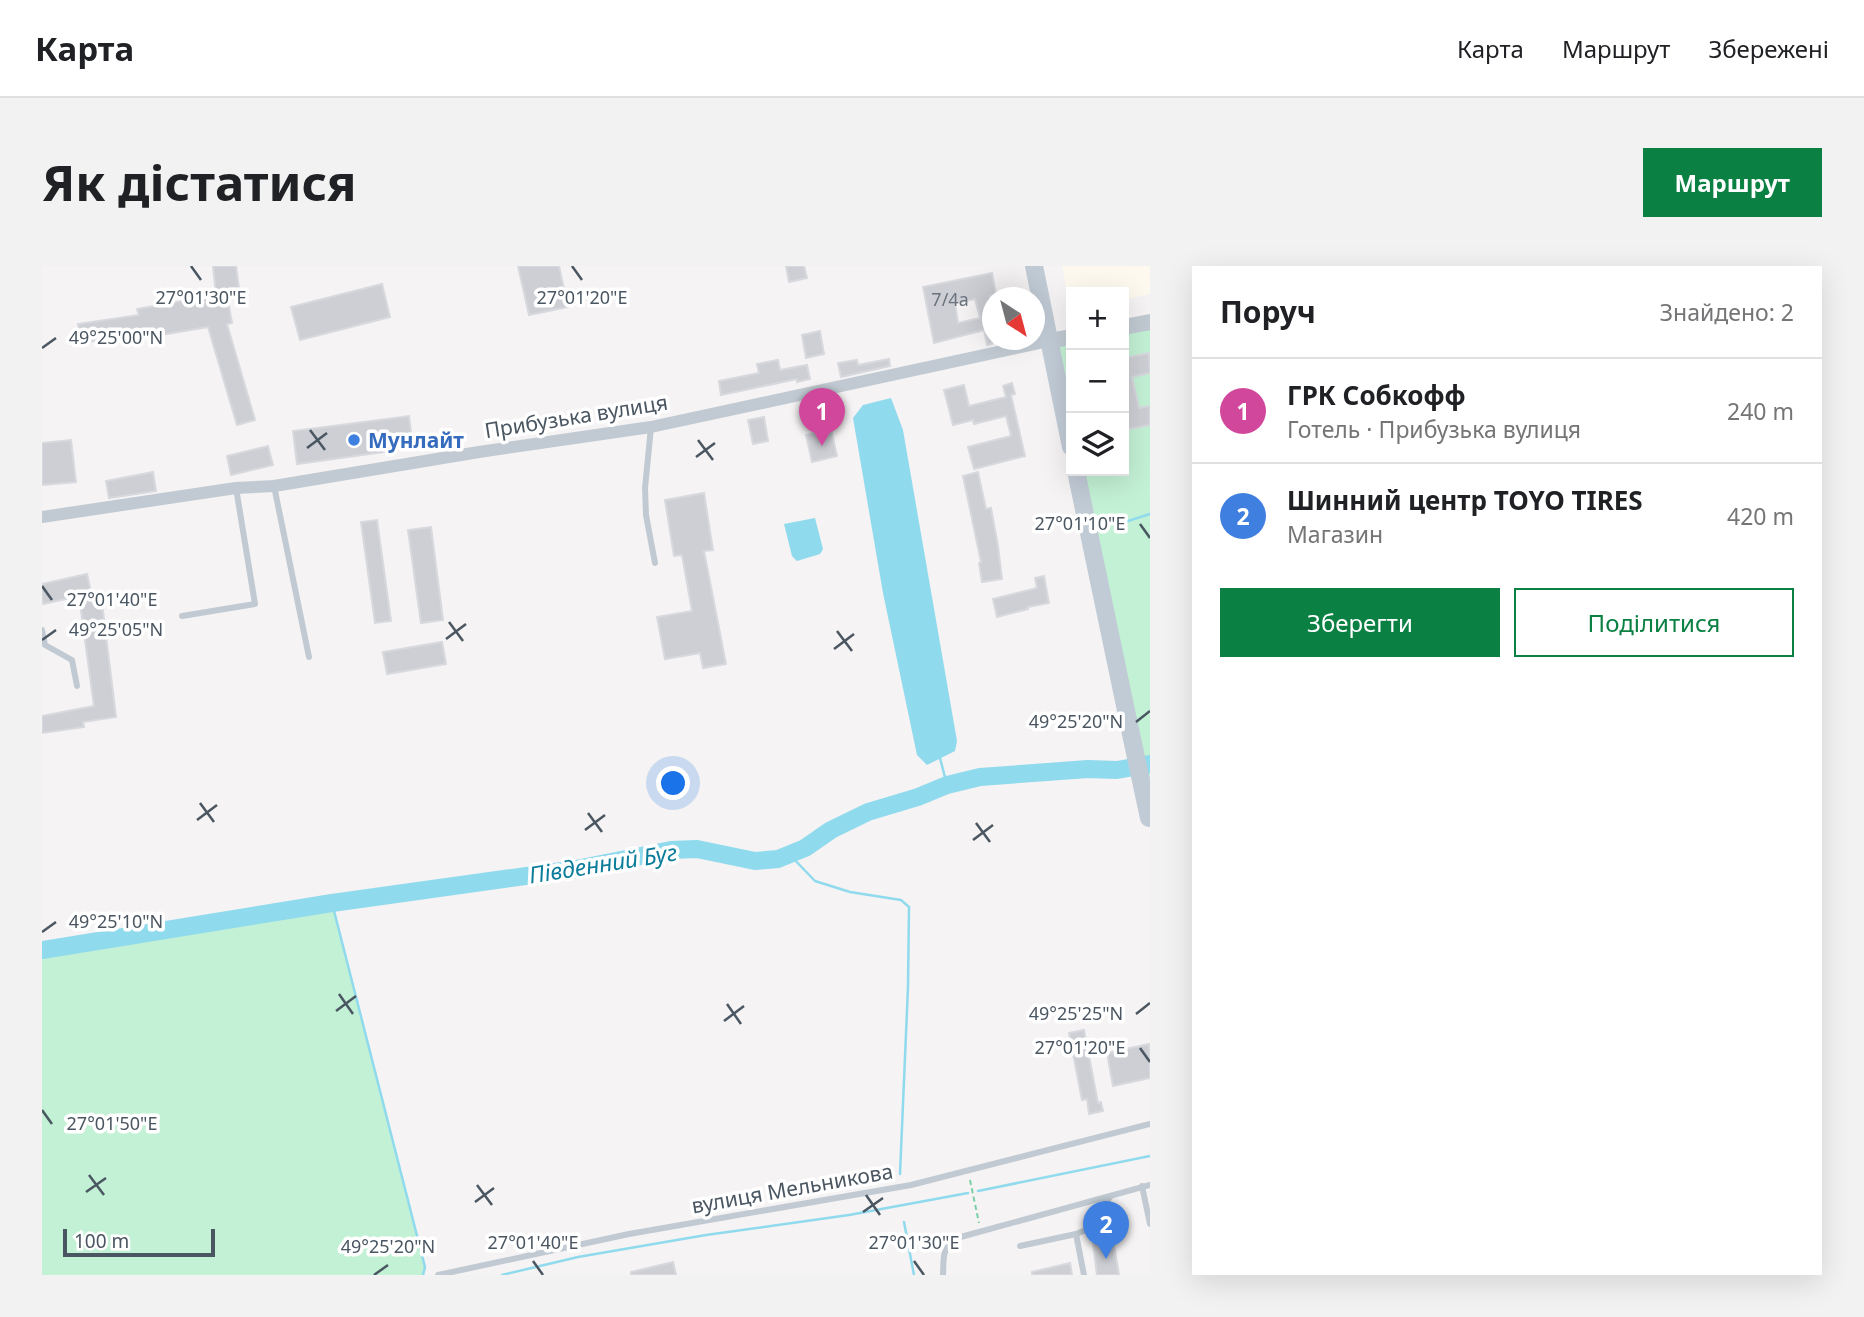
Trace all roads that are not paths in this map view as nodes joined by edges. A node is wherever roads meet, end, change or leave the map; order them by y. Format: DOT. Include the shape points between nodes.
graph roads {
  1 [pos="1034,266"];
  2 [pos="1150,323"];
  3 [pos="1129,326"];
  4 [pos="1066,338"];
  5 [pos="1049,341"];
  6 [pos="1066,423"];
  7 [pos="651,427"];
  8 [pos="1077,476"];
  9 [pos="274,485"];
  10 [pos="236,488"];
  11 [pos="42,517"];
  12 [pos="654,563"];
  13 [pos="182,616"];
  14 [pos="42,630"];
  15 [pos="309,657"];
  16 [pos="78,686"];
  17 [pos="1149,820"];
  18 [pos="1150,1124"];
  19 [pos="1150,1185"];
  20 [pos="1142,1186"];
  21 [pos="1110,1197"];
  22 [pos="1150,1224"];
  23 [pos="1076,1234"];
  24 [pos="1020,1246"];
  25 [pos="438,1275"];
  26 [pos="943,1275"];
  27 [pos="1084,1275"];
  1 -- 5 [label="main road"];
  2 -- 3 [label="street"];
  4 -- 5 [label="street, Прибузька вулиця"];
  5 -- 6 [label="main road"];
  5 -- 7 [label="street, Прибузька вулиця"];
  7 -- 9 [label="street, Прибузька вулиця"];
  7 -- 12 [label="lane" via="645,488"];
  8 -- 17 [label="main road, bridge"];
  9 -- 10 [label="street, Прибузька вулиця"];
  9 -- 15 [label="lane"];
  10 -- 11 [label="street, Прибузька вулиця"];
  10 -- 13 [label="lane" via="255,604"];
  14 -- 16 [label="lane" via="45,645 72,660"];
  18 -- 25 [label="lane, вулиця Мельникова" via="911,1185 629,1234"];
  19 -- 20 [label="lane"];
  20 -- 21 [label="lane"];
  20 -- 22 [label="lane"];
  21 -- 23 [label="lane" via="1086,1230"];
  21 -- 26 [label="lane" via="957,1238 947,1245"];
  23 -- 24 [label="lane"];
  23 -- 27 [label="lane"];
}
